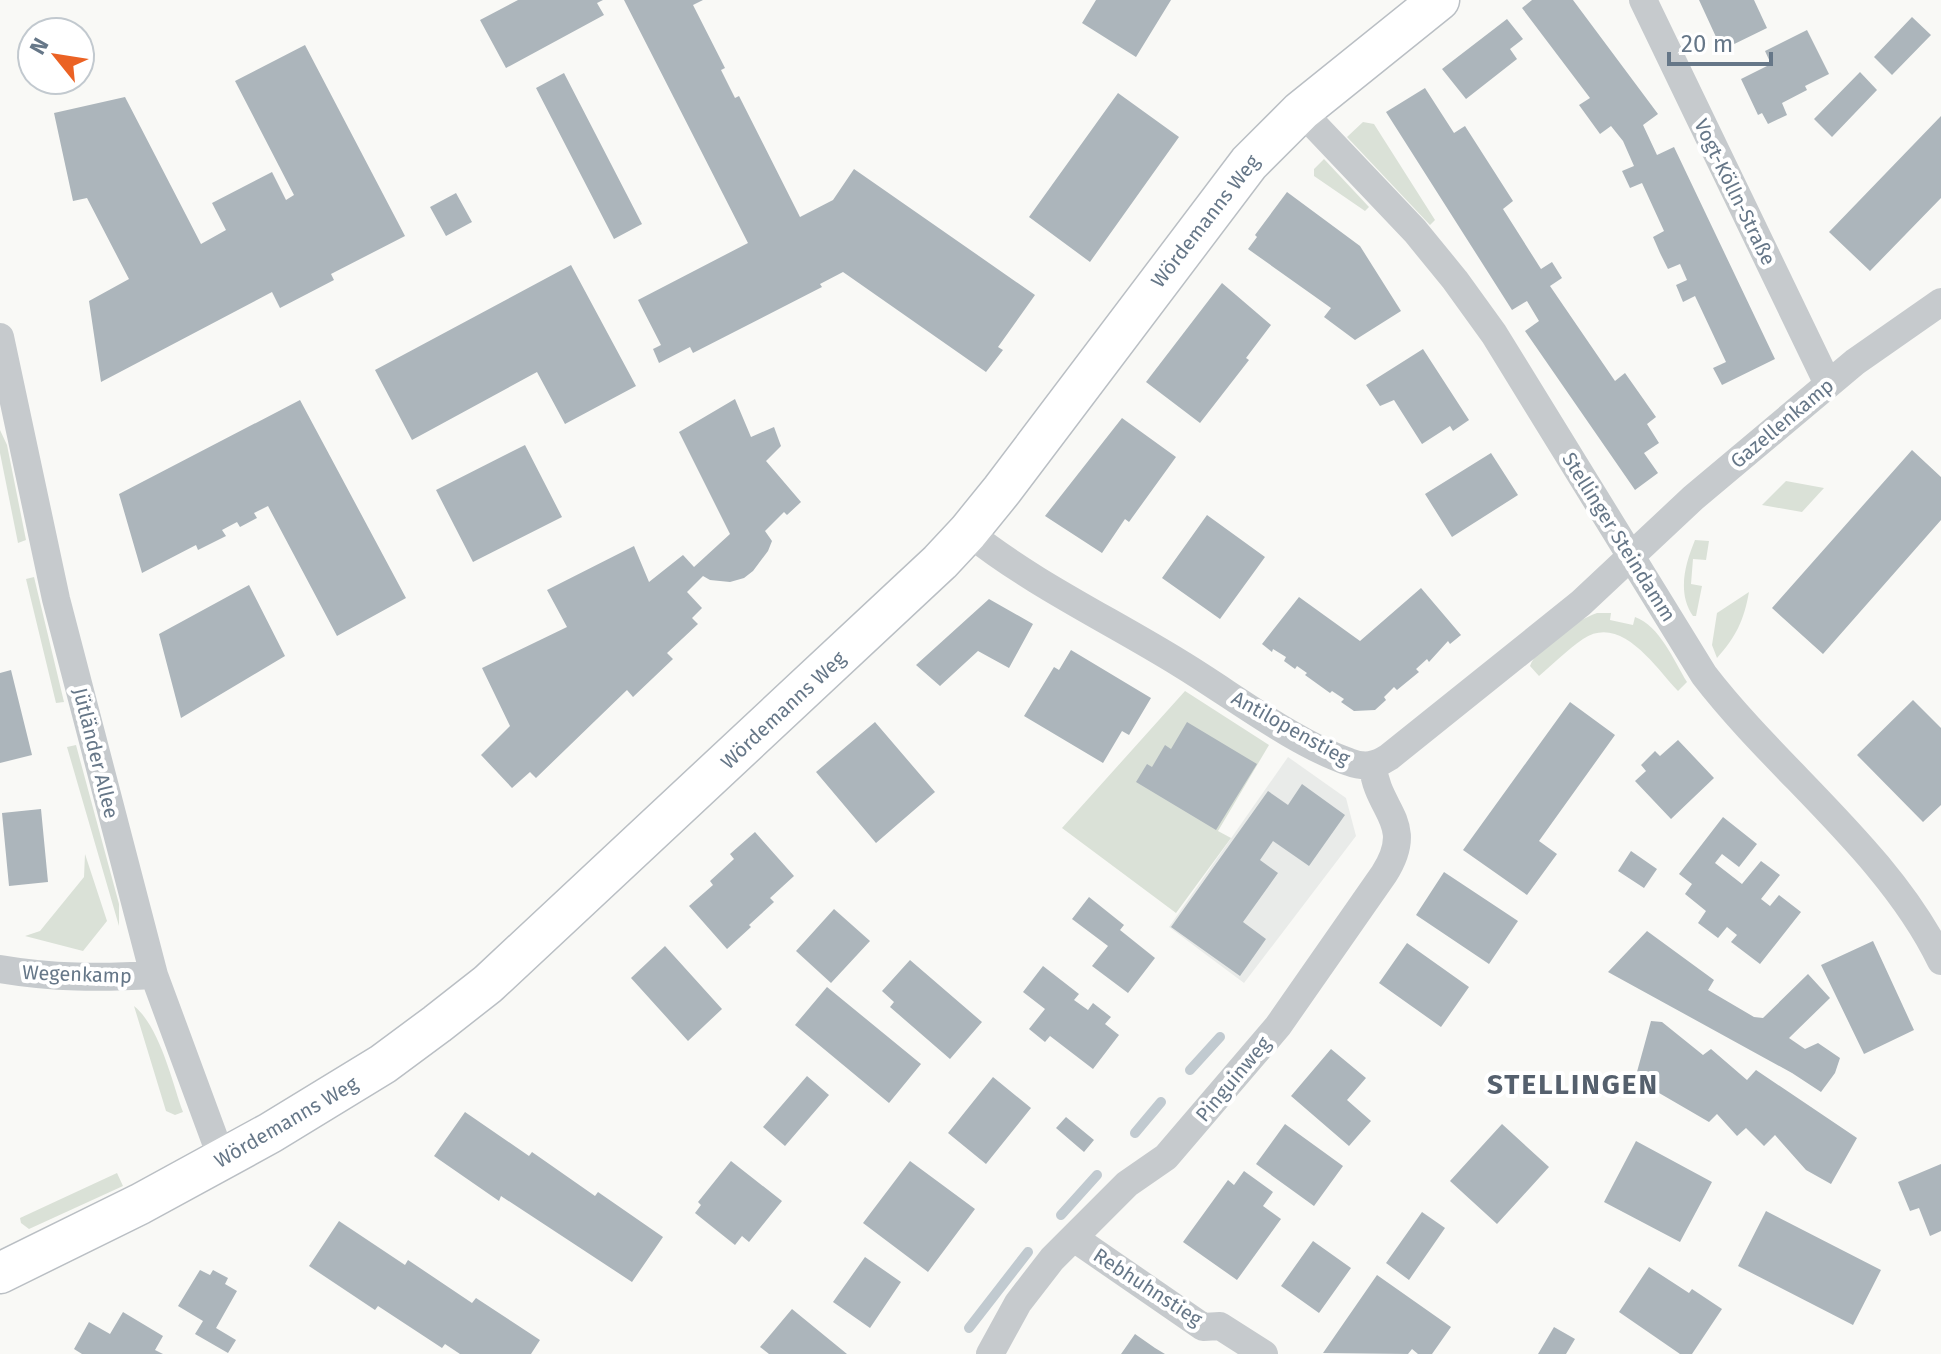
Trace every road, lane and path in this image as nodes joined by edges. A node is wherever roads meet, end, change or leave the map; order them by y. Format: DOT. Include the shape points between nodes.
graph roads {
  1 [pos="1439,0"];
  2 [pos="1643,0"];
  3 [pos="1301,111"];
  4 [pos="1938,310"];
  5 [pos="1,347"];
  6 [pos="1828,384"];
  7 [pos="968,532"];
  8 [pos="1632,556"];
  9 [pos="1373,766"];
  10 [pos="1941,961"];
  11 [pos="0,969"];
  12 [pos="154,975"];
  13 [pos="222,1159"];
  14 [pos="1074,1238"];
  15 [pos="0,1273"];
  16 [pos="990,1354"];
  17 [pos="1264,1354"];
  1 -- 3 [label="street, Wördemanns Weg"];
  2 -- 6 [label="street, Vogt-Kölln-Straße"];
  3 -- 7 [label="street, Wördemanns Weg" via="1218,202"];
  3 -- 8 [label="street, Stellinger Steindamm" via="1455,280"];
  4 -- 6 [label="street, Gazellenkamp"];
  5 -- 12 [label="street, Jütländer Allee" via="56,599"];
  6 -- 8 [label="street, Gazellenkamp"];
  7 -- 9 [label="street, Antilopenstieg" via="1011,564 1269,719 1335,757"];
  7 -- 13 [label="street, Wördemanns Weg" via="488,984 371,1072"];
  8 -- 9 [label="street, Antilopenstieg" via="1581,603"];
  8 -- 10 [label="street, Stellinger Steindamm" via="1711,685 1881,870 1921,923"];
  9 -- 14 [label="street, Pinguinweg" via="1396,824 1391,863 1278,1026 1166,1157 1127,1184"];
  11 -- 12 [label="street, Wegenkamp" via="93,978"];
  12 -- 13 [label="street, Jütländer Allee"];
  13 -- 15 [label="street, Wördemanns Weg"];
  14 -- 16 [label="street, Pinguinweg" via="1018,1303"];
  14 -- 17 [label="street, Rebhuhnstieg" via="1203,1327 1220,1326"];
}
